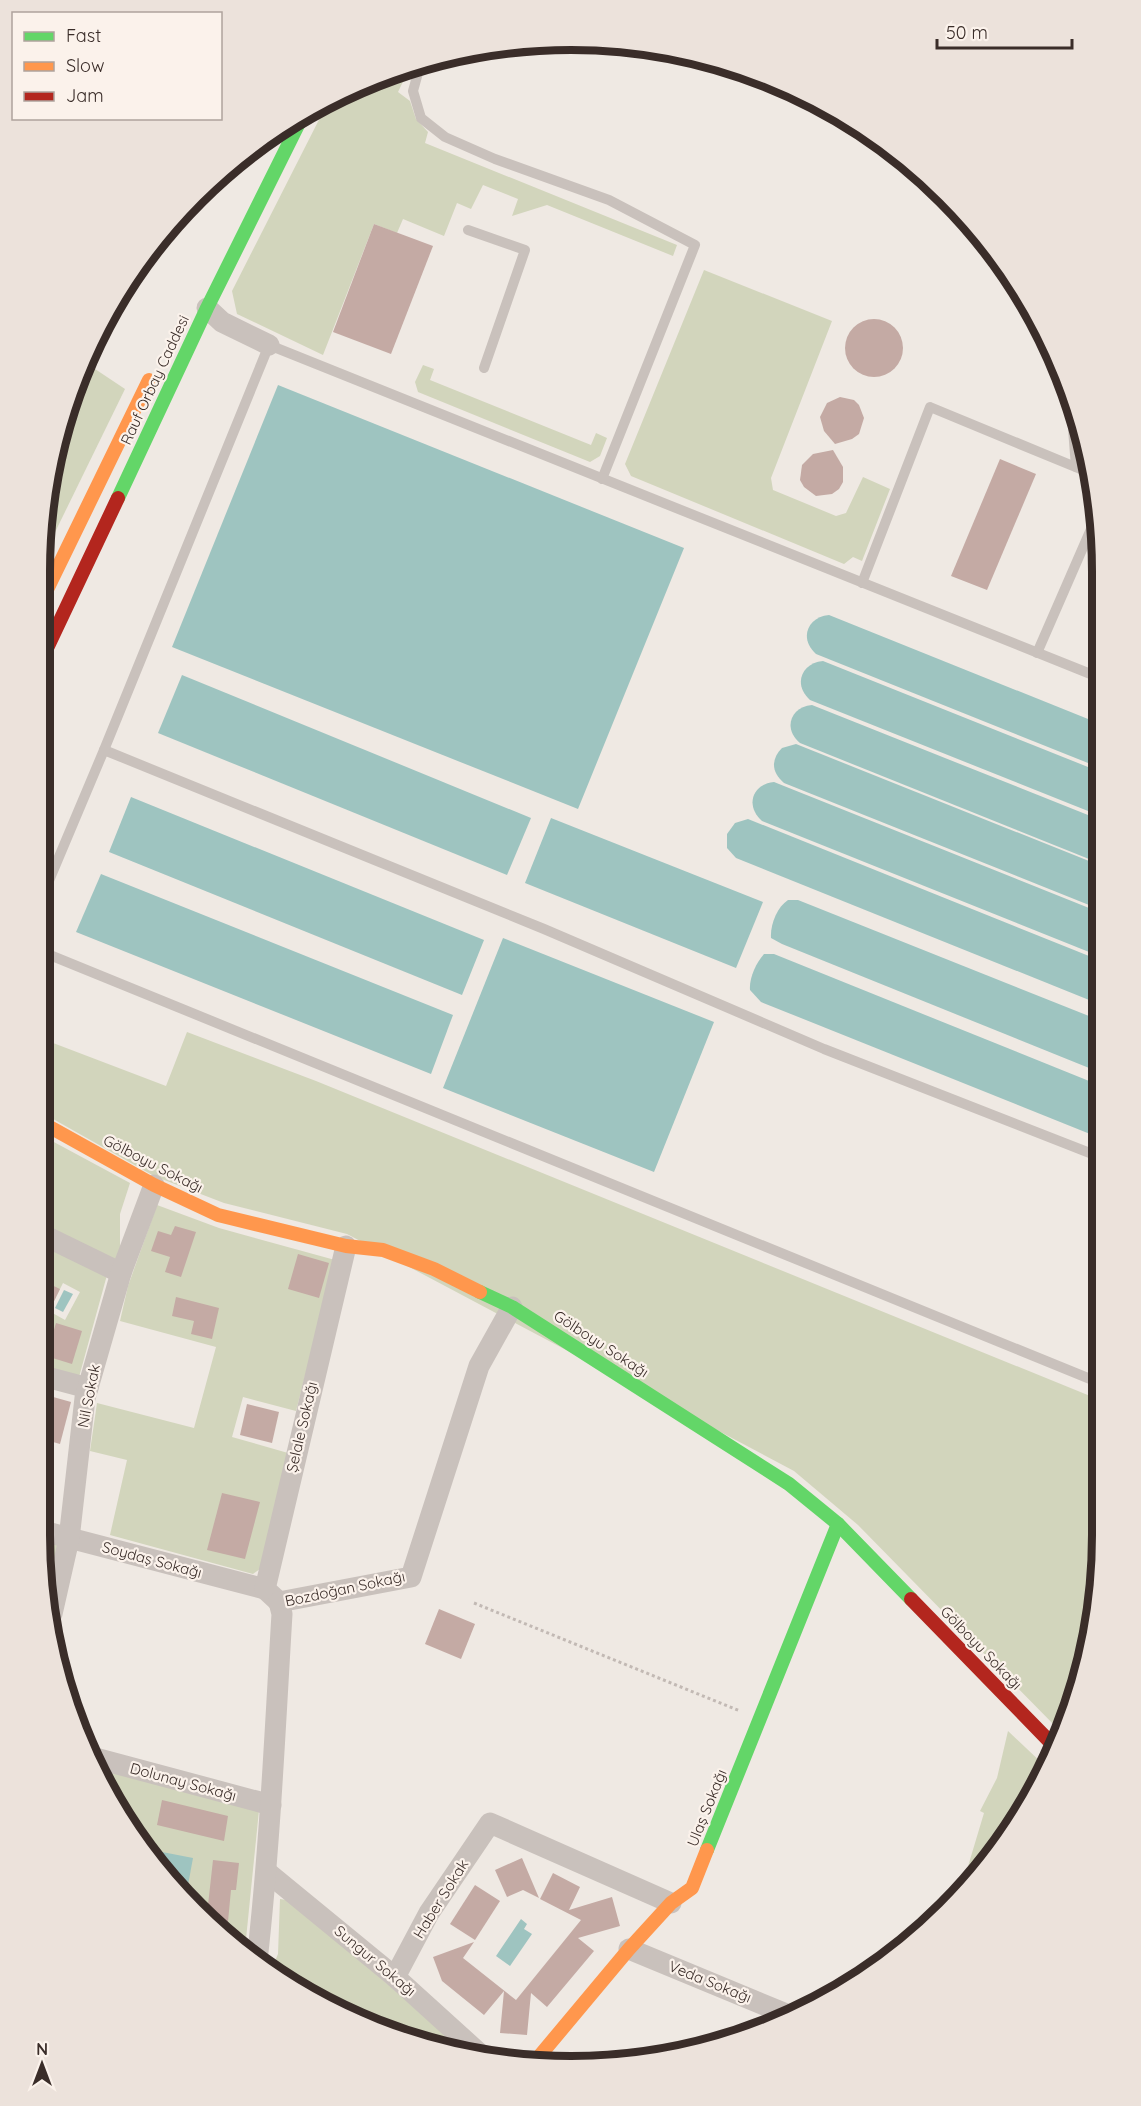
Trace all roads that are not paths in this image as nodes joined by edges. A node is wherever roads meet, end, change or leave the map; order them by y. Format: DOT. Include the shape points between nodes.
graph roads {
  1 [pos="418,72"];
  2 [pos="296,127"];
  3 [pos="468,230"];
  4 [pos="203,306"];
  5 [pos="269,345"];
  6 [pos="156,366"];
  7 [pos="484,368"];
  8 [pos="1073,434"];
  9 [pos="1076,467"];
  10 [pos="1081,469"];
  11 [pos="602,479"];
  12 [pos="1090,532"];
  13 [pos="50,583"];
  14 [pos="862,583"];
  15 [pos="50,641"];
  16 [pos="1037,653"];
  17 [pos="1092,675"];
  18 [pos="104,750"];
  19 [pos="50,879"];
  20 [pos="50,955"];
  21 [pos="50,1127"];
  22 [pos="1092,1154"];
  23 [pos="154,1185"];
  24 [pos="50,1238"];
  25 [pos="346,1246"];
  26 [pos="121,1273"];
  27 [pos="512,1307"];
  28 [pos="50,1378"];
  29 [pos="1092,1380"];
  30 [pos="88,1388"];
  31 [pos="838,1524"];
  32 [pos="50,1533"];
  33 [pos="69,1539"];
  34 [pos="272,1596"];
  35 [pos="54,1605"];
  36 [pos="1049,1741"];
  37 [pos="100,1759"];
  38 [pos="271,1805"];
  39 [pos="267,1872"];
  40 [pos="671,1902"];
  41 [pos="629,1949"];
  42 [pos="259,1953"];
  43 [pos="395,1977"];
  44 [pos="781,2012"];
  45 [pos="472,2046"];
  46 [pos="540,2055"];
  1 -- 11 [label="lane" via="413,90 422,118 445,137 609,200 695,245"];
  2 -- 4 [label="street, Rauf Orbay Caddesi"];
  3 -- 7 [label="lane" via="525,250"];
  4 -- 5 [label="street" via="222,322"];
  4 -- 15 [label="street, Rauf Orbay Caddesi"];
  5 -- 11 [label="lane"];
  5 -- 18 [label="lane"];
  6 -- 13 [label="street, Rauf Orbay Caddesi"];
  8 -- 9 [label="lane"];
  9 -- 10 [label="lane"];
  9 -- 14 [label="lane" via="930,407"];
  11 -- 14 [label="lane"];
  12 -- 16 [label="lane"];
  14 -- 16 [label="lane"];
  16 -- 17 [label="lane"];
  18 -- 19 [label="lane"];
  18 -- 22 [label="lane" via="544,928 824,1049"];
  20 -- 29 [label="lane"];
  21 -- 23 [label="street, Gölboyu Sokağı"];
  23 -- 25 [label="street, Gölboyu Sokağı" via="218,1215"];
  23 -- 26 [label="street, Nil Sokak"];
  24 -- 26 [label="street"];
  25 -- 27 [label="street, Gölboyu Sokağı" via="383,1250 434,1269"];
  25 -- 34 [label="street, Şelale Sokağı"];
  26 -- 30 [label="street, Nil Sokak"];
  27 -- 31 [label="street, Gölboyu Sokağı" via="789,1484"];
  27 -- 34 [label="street, Bozdoğan Sokağı" via="479,1366 411,1577"];
  28 -- 30 [label="street"];
  30 -- 33 [label="street, Nil Sokak"];
  31 -- 36 [label="street, Gölboyu Sokağı"];
  31 -- 40 [label="street, Ulaş Sokağı" via="692,1888"];
  32 -- 33 [label="street, Soydaş Sokağı"];
  33 -- 34 [label="street, Soydaş Sokağı"];
  33 -- 35 [label="street, Nil Sokak"];
  34 -- 38 [label="street, Bozdoğan Sokağı" via="282,1614"];
  37 -- 38 [label="street, Dolunay Sokağı"];
  38 -- 39 [label="street, Bozdoğan Sokağı"];
  39 -- 42 [label="street, Bozdoğan Sokağı"];
  39 -- 43 [label="street, Sungur Sokağı"];
  40 -- 41 [label="street, Ulaş Sokağı"];
  40 -- 43 [label="street, Haber Sokak" via="490,1823 429,1913"];
  41 -- 44 [label="street, Veda Sokağı"];
  41 -- 46 [label="street, Ulaş Sokağı"];
  43 -- 45 [label="street, Sungur Sokağı"];
}
